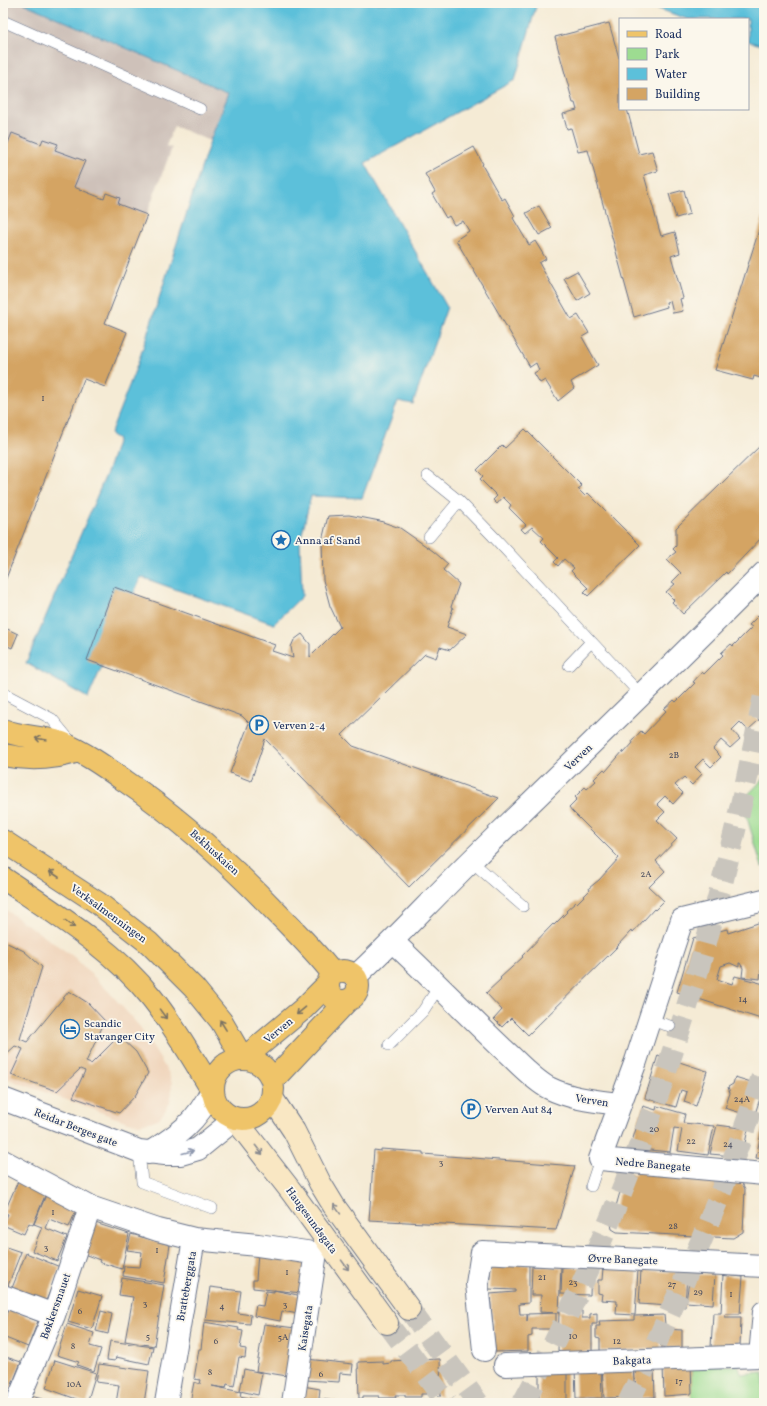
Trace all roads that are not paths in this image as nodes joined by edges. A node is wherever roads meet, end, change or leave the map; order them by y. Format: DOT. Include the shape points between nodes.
graph roads {
  1 [pos="3,21"];
  2 [pos="200,109"];
  3 [pos="428,476"];
  4 [pos="459,501"];
  5 [pos="428,537"];
  6 [pos="764,573"];
  7 [pos="591,642"];
  8 [pos="569,665"];
  9 [pos="3,693"];
  10 [pos="642,696"];
  11 [pos="3,730"];
  12 [pos="78,751"];
  13 [pos="3,755"];
  14 [pos="3,841"];
  15 [pos="471,861"];
  16 [pos="3,878"];
  17 [pos="764,900"];
  18 [pos="524,906"];
  19 [pos="393,942"];
  20 [pos="355,976"];
  21 [pos="331,979"];
  22 [pos="440,985"];
  23 [pos="348,1000"];
  24 [pos="649,1020"];
  25 [pos="670,1026"];
  26 [pos="389,1045"];
  27 [pos="243,1059"];
  28 [pos="272,1089"];
  29 [pos="212,1090"];
  30 [pos="3,1099"];
  31 [pos="620,1104"];
  32 [pos="235,1119"];
  33 [pos="144,1152"];
  34 [pos="600,1159"];
  35 [pos="3,1161"];
  36 [pos="764,1174"];
  37 [pos="591,1186"];
  38 [pos="90,1207"];
  39 [pos="212,1208"];
  40 [pos="194,1239"];
  41 [pos="313,1253"];
  42 [pos="764,1266"];
  43 [pos="3,1296"];
  44 [pos="409,1309"];
  45 [pos="764,1312"];
  46 [pos="54,1315"];
  47 [pos="387,1323"];
  48 [pos="484,1350"];
  49 [pos="505,1365"];
  50 [pos="17,1403"];
  51 [pos="166,1403"];
  52 [pos="293,1403"];
  1 -- 2 [label="lane"];
  3 -- 4 [label="lane"];
  4 -- 5 [label="lane"];
  4 -- 7 [label="lane"];
  6 -- 10 [label="street, Verven"];
  7 -- 8 [label="lane"];
  7 -- 10 [label="lane"];
  9 -- 12 [label="lane, Bekhuskaien" via="52,719"];
  10 -- 15 [label="street, Verven"];
  12 -- 11 [label="main road, Bekhuskaien, one-way" via="61,743"];
  12 -- 13 [label="main road" via="60,757"];
  12 -- 21 [label="main road, Bekhuskaien" via="137,789 204,840 319,957"];
  27 -- 14 [label="main road, Verksalmenningen, one-way" via="221,1021 198,993 149,943 98,903"];
  15 -- 18 [label="lane"];
  15 -- 19 [label="street, Verven"];
  16 -- 29 [label="main road, one-way" via="84,934 131,975 166,1018"];
  17 -- 24 [label="street, Verven" via="682,920"];
  19 -- 20 [label="street, Verven"];
  19 -- 22 [label="street, Verven"];
  20 -- 21 [label="main road" via="342,971"];
  20 -- 23 [label="main road" via="357,992"];
  21 -- 23 [label="main road" via="330,993 333,997 340,1001"];
  21 -- 27 [label="main road, Verven, one-way" via="303,1009"];
  22 -- 26 [label="lane" via="423,1011"];
  22 -- 31 [label="street, Verven" via="486,1033 547,1087 575,1097"];
  23 -- 28 [label="main road"];
  24 -- 25 [label="lane"];
  24 -- 31 [label="street, Verven"];
  27 -- 28 [label="main road" via="253,1060 268,1072"];
  27 -- 29 [label="main road" via="233,1060 225,1065 213,1080"];
  28 -- 32 [label="main road" via="267,1109 247,1120"];
  44 -- 28 [label="main road, one-way" via="334,1206"];
  29 -- 32 [label="main road" via="219,1108"];
  29 -- 33 [label="street" via="199,1114 188,1127"];
  30 -- 33 [label="street, Reidar Berges gate"];
  31 -- 34 [label="street, Nedre Banegate"];
  33 -- 32 [label="street, Reidar Berges gate, one-way" via="181,1154 198,1149"];
  32 -- 47 [label="main road, Haugesundsgata, one-way"];
  33 -- 39 [label="lane" via="142,1182"];
  34 -- 36 [label="street, Nedre Banegate"];
  34 -- 37 [label="lane"];
  35 -- 38 [label="street"];
  38 -- 40 [label="street"];
  38 -- 46 [label="street, Bøkkersmauet"];
  40 -- 41 [label="street, Bratteberggata"];
  40 -- 51 [label="street, Bratteberggata"];
  41 -- 52 [label="street, Kaisegata" via="315,1260"];
  42 -- 48 [label="street, Øvre Banegate" via="482,1252 477,1284"];
  43 -- 46 [label="street"];
  45 -- 49 [label="street, Bakgata" via="760,1356"];
  46 -- 50 [label="street, Bøkkersmauet"];
}
